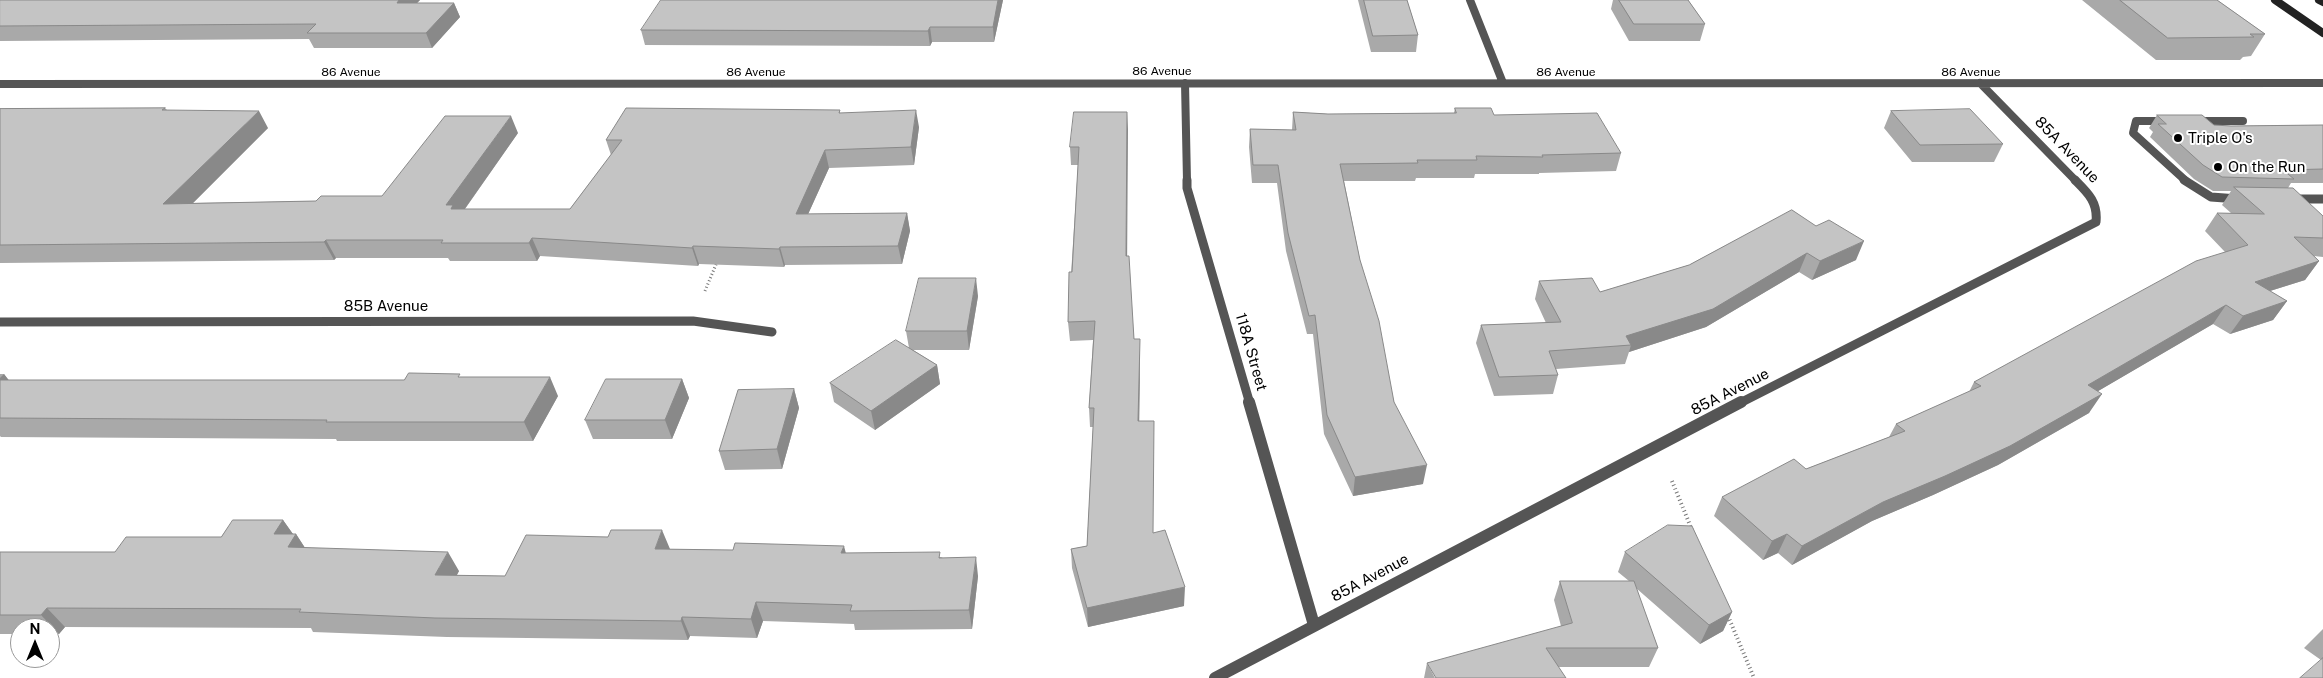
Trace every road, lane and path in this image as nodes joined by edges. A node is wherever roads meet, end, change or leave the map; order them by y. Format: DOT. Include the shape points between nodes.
graph roads {
  1 [pos="1470,0"];
  2 [pos="2275,0"];
  3 [pos="2319,0"];
  4 [pos="2323,2"];
  5 [pos="2323,33"];
  6 [pos="1185,82"];
  7 [pos="1503,83"];
  8 [pos="1980,83"];
  9 [pos="2323,83"];
  10 [pos="0,84"];
  11 [pos="2175,121"];
  12 [pos="2185,121"];
  13 [pos="2243,121"];
  14 [pos="2248,199"];
  15 [pos="2286,199"];
  16 [pos="2323,199"];
  17 [pos="719,257"];
  18 [pos="705,291"];
  19 [pos="0,322"];
  20 [pos="772,332"];
  21 [pos="1672,480"];
  22 [pos="1694,534"];
  23 [pos="1724,606"];
  24 [pos="1314,625"];
  25 [pos="1215,678"];
  26 [pos="1754,678"];
  1 -- 7 [label="street"];
  2 -- 5 [label="main road"];
  3 -- 4 [label="main road"];
  6 -- 7 [label="street, 86 Avenue"];
  6 -- 10 [label="street, 86 Avenue"];
  6 -- 24 [label="street, 118A Street" via="1187,188"];
  7 -- 8 [label="street, 86 Avenue"];
  8 -- 9 [label="street, 86 Avenue"];
  8 -- 24 [label="street, 85A Avenue" via="2089,194 2097,210 2096,222"];
  11 -- 14 [label="street" via="2136,121 2133,133 2188,183 2211,197"];
  12 -- 13 [label="street"];
  15 -- 16 [label="street"];
  17 -- 18 [label="path"];
  19 -- 20 [label="street, 85B Avenue" via="692,321"];
  21 -- 22 [label="path"];
  23 -- 26 [label="path"];
  24 -- 25 [label="street, 85A Avenue"];
}
